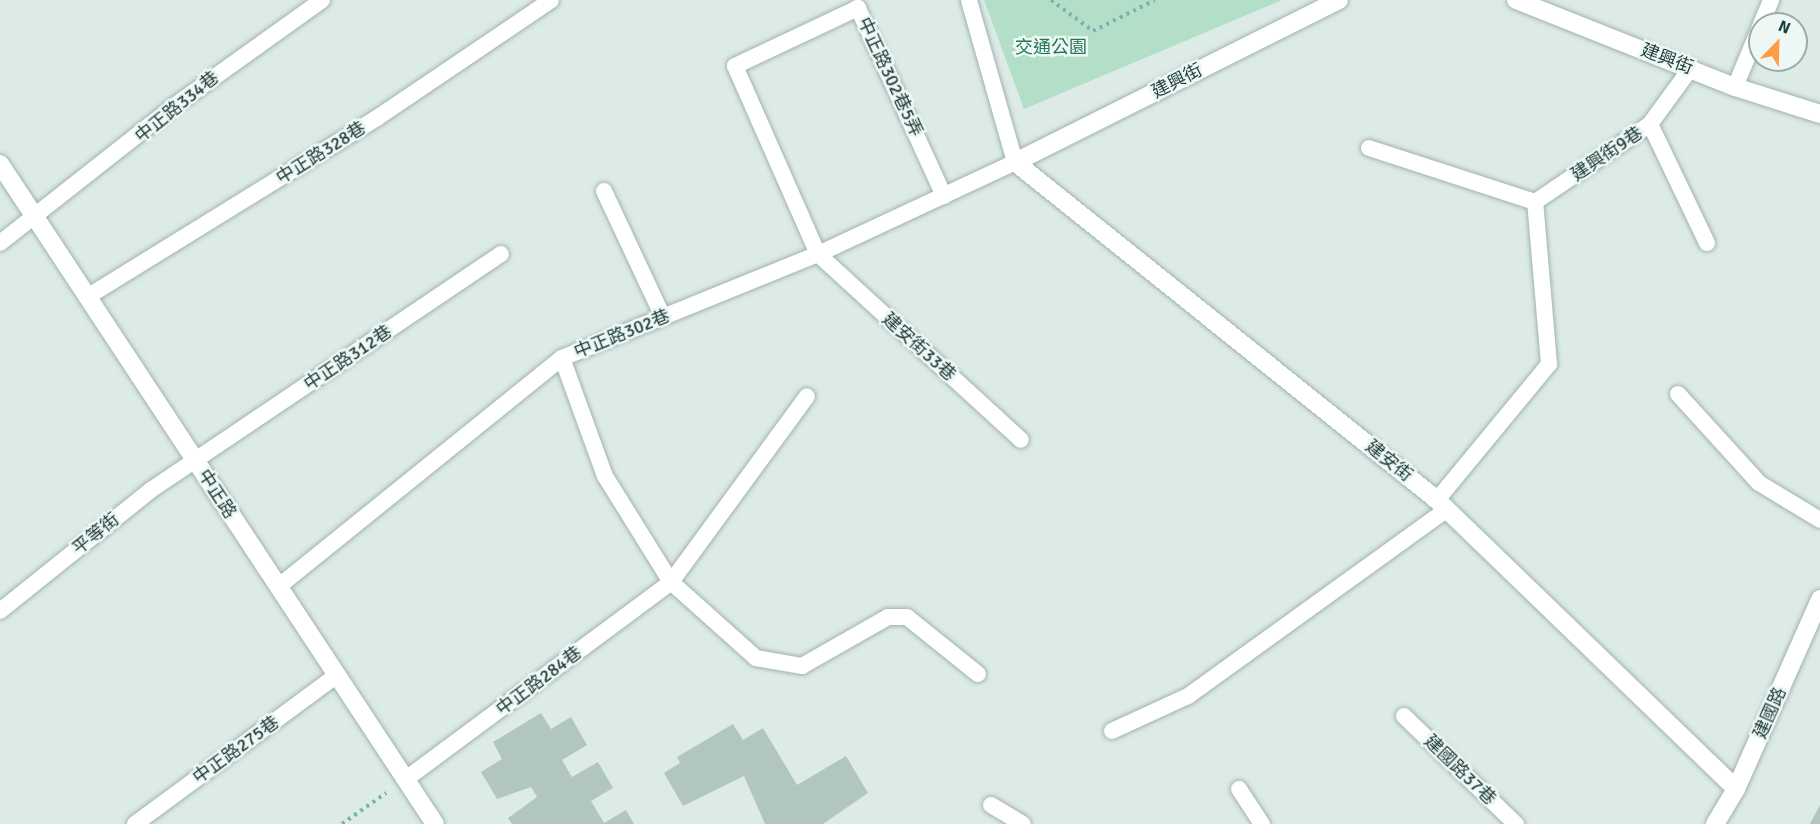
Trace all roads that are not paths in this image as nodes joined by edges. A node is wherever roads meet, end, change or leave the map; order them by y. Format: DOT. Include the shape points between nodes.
graph roads {
  1 [pos="322,0"];
  2 [pos="551,0"];
  3 [pos="969,0"];
  4 [pos="1339,0"];
  5 [pos="1516,0"];
  6 [pos="1748,56"];
  7 [pos="1691,68"];
  8 [pos="1735,87"];
  9 [pos="1820,114"];
  10 [pos="1650,124"];
  11 [pos="1369,148"];
  12 [pos="1015,162"];
  13 [pos="0,164"];
  14 [pos="604,191"];
  15 [pos="944,196"];
  16 [pos="1535,202"];
  17 [pos="35,218"];
  18 [pos="0,243"];
  19 [pos="1707,243"];
  20 [pos="501,254"];
  21 [pos="818,254"];
  22 [pos="87,297"];
  23 [pos="663,317"];
  24 [pos="562,358"];
  25 [pos="1678,394"];
  26 [pos="807,396"];
  27 [pos="1021,440"];
  28 [pos="195,461"];
  29 [pos="1442,504"];
  30 [pos="1820,520"];
  31 [pos="671,582"];
  32 [pos="278,587"];
  33 [pos="1820,599"];
  34 [pos="0,611"];
  35 [pos="978,674"];
  36 [pos="337,675"];
  37 [pos="1404,716"];
  38 [pos="1112,731"];
  39 [pos="406,779"];
  40 [pos="1239,789"];
  41 [pos="1736,789"];
  42 [pos="991,805"];
  43 [pos="135,824"];
  44 [pos="435,824"];
  45 [pos="1023,824"];
  46 [pos="1262,824"];
  47 [pos="1516,824"];
  48 [pos="1715,824"];
  1 -- 17 [label="lane, 中正路334巷" via="174,106"];
  2 -- 22 [label="lane, 中正路328巷" via="377,118"];
  3 -- 12 [label="lane"];
  4 -- 12 [label="street, 建興街"];
  5 -- 7 [label="street, 建興街"];
  6 -- 8 [label="lane"];
  7 -- 8 [label="street, 建興街"];
  7 -- 10 [label="lane, 建興街9巷"];
  8 -- 9 [label="street, 建興街"];
  10 -- 16 [label="lane, 建興街9巷"];
  10 -- 19 [label="lane"];
  11 -- 16 [label="lane"];
  12 -- 15 [label="lane, 中正路302巷"];
  12 -- 29 [label="street, 建安街"];
  13 -- 17 [label="street, 中正路"];
  14 -- 23 [label="lane"];
  15 -- 21 [label="lane, 中正路302巷"];
  15 -- 21 [label="lane, 中正路302巷5弄" via="858,8 735,66"];
  16 -- 29 [label="lane" via="1549,364"];
  17 -- 18 [label="lane, 中正路334巷"];
  17 -- 22 [label="street, 中正路"];
  20 -- 28 [label="lane, 中正路312巷"];
  21 -- 23 [label="lane, 中正路302巷"];
  21 -- 27 [label="lane, 建安街33巷"];
  22 -- 28 [label="street, 中正路"];
  23 -- 24 [label="lane, 中正路302巷"];
  24 -- 31 [label="lane" via="605,476"];
  24 -- 32 [label="lane, 中正路302巷"];
  25 -- 30 [label="lane" via="1759,483"];
  26 -- 31 [label="lane, 中正路284巷"];
  28 -- 32 [label="street, 中正路"];
  28 -- 34 [label="lane, 平等街"];
  29 -- 38 [label="lane" via="1188,696"];
  29 -- 41 [label="street, 建安街"];
  31 -- 35 [label="lane" via="756,658 802,666 888,617 907,617"];
  31 -- 39 [label="lane, 中正路284巷"];
  32 -- 36 [label="street, 中正路"];
  33 -- 41 [label="street, 建國路"];
  36 -- 39 [label="street, 中正路"];
  36 -- 43 [label="lane, 中正路275巷"];
  37 -- 47 [label="lane, 建國路37巷"];
  39 -- 44 [label="street, 中正路"];
  40 -- 46 [label="lane"];
  41 -- 48 [label="street, 建國路"];
  42 -- 45 [label="lane"];
}
